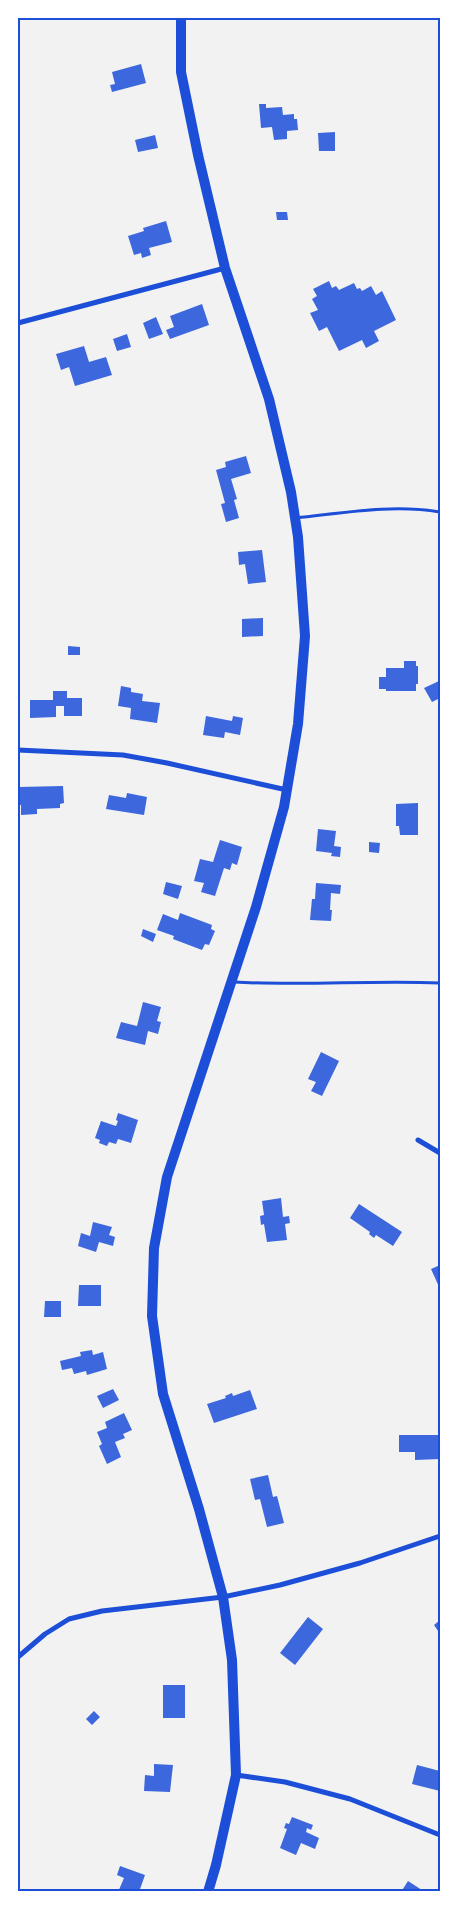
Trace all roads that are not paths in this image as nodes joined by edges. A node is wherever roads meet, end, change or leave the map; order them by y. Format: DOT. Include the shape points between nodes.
graph roads {
  1 [pos="181,18"];
  2 [pos="225,268"];
  3 [pos="18,323"];
  4 [pos="440,512"];
  5 [pos="295,518"];
  6 [pos="18,750"];
  7 [pos="287,790"];
  8 [pos="231,982"];
  9 [pos="440,983"];
  10 [pos="418,1140"];
  11 [pos="440,1153"];
  12 [pos="440,1536"];
  13 [pos="223,1597"];
  14 [pos="18,1657"];
  15 [pos="236,1775"];
  16 [pos="440,1836"];
  17 [pos="208,1892"];
  1 -- 2 [label="main road" via="181,72"];
  2 -- 3 [label="street"];
  2 -- 5 [label="main road" via="269,399"];
  4 -- 5 [label="lane" via="381,509"];
  5 -- 7 [label="main road" via="305,636 298,724"];
  6 -- 7 [label="street" via="123,755"];
  7 -- 8 [label="main road"];
  8 -- 9 [label="lane"];
  8 -- 13 [label="main road" via="167,1177 154,1248 152,1316 163,1394"];
  10 -- 11 [label="street"];
  12 -- 13 [label="street" via="360,1563"];
  13 -- 14 [label="street" via="102,1610 69,1619"];
  13 -- 15 [label="main road" via="232,1660"];
  15 -- 16 [label="street" via="285,1782 350,1799"];
  15 -- 17 [label="main road"];
}
